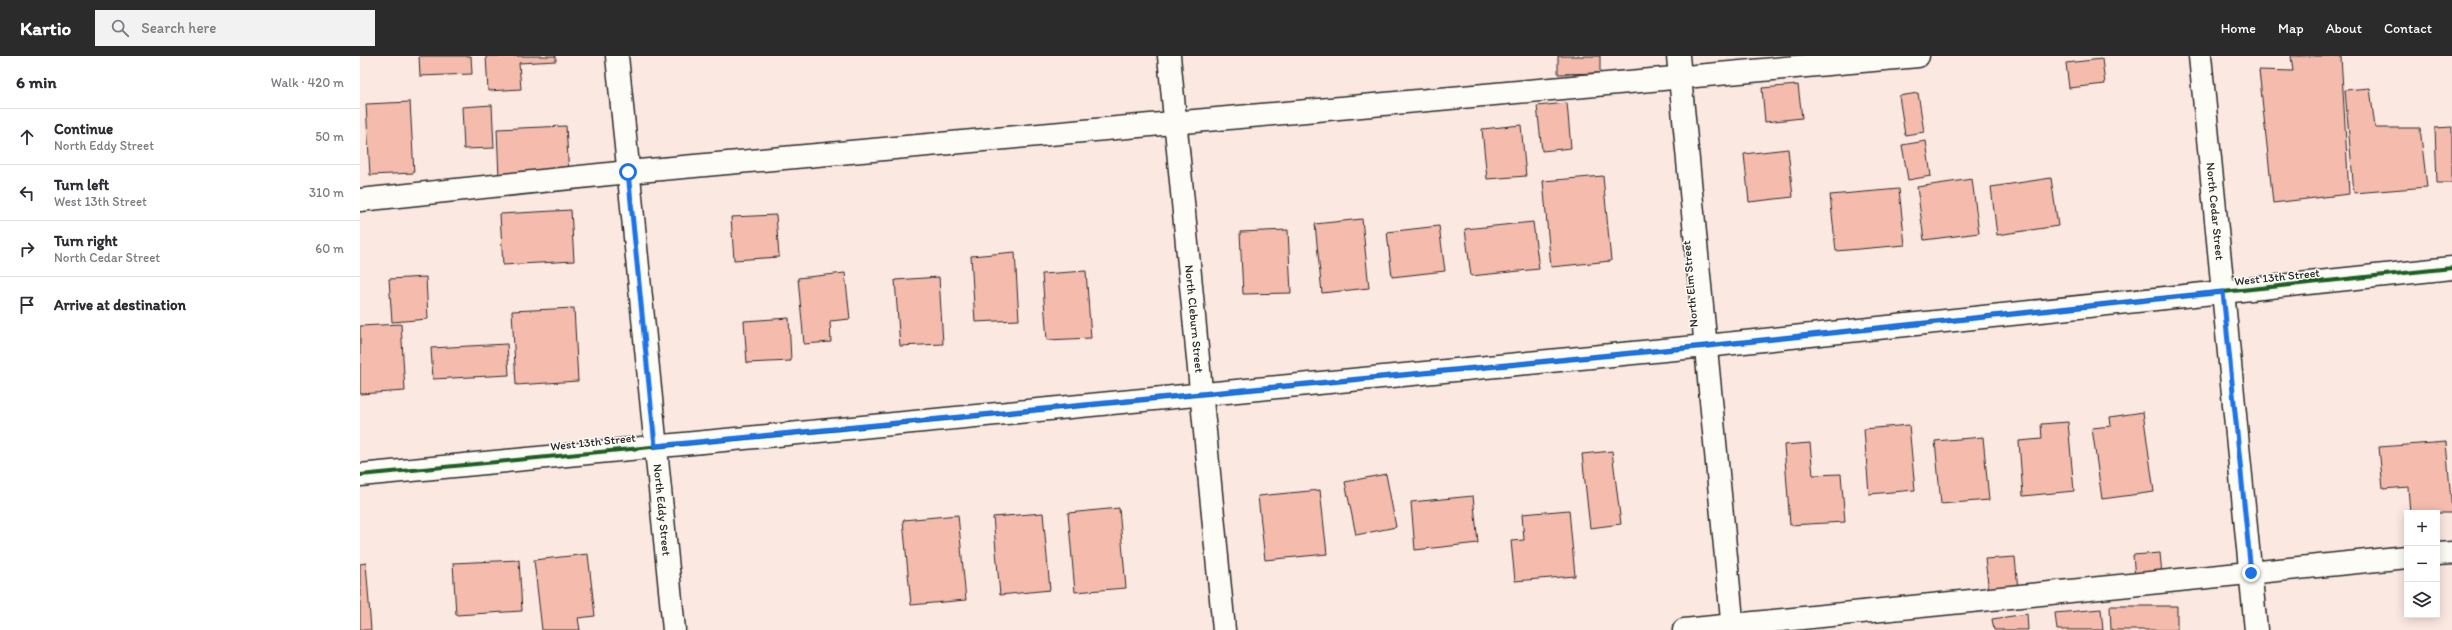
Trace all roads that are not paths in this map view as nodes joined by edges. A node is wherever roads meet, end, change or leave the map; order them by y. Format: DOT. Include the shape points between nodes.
graph roads {
  1 [pos="617,56"];
  2 [pos="1169,56"];
  3 [pos="1918,56"];
  4 [pos="2200,56"];
  5 [pos="1679,66"];
  6 [pos="1176,122"];
  7 [pos="628,172"];
  8 [pos="360,200"];
  9 [pos="2452,268"];
  10 [pos="2223,292"];
  11 [pos="1706,346"];
  12 [pos="1202,394"];
  13 [pos="655,446"];
  14 [pos="360,475"];
  15 [pos="2452,552"];
  16 [pos="2440,554"];
  17 [pos="2404,557"];
  18 [pos="2251,573"];
  19 [pos="1733,627"];
  20 [pos="674,630"];
  21 [pos="1224,630"];
  22 [pos="1684,630"];
  23 [pos="2256,630"];
  1 -- 7 [label="street, North Eddy Street"];
  2 -- 6 [label="street, North Cleburn Street"];
  3 -- 5 [label="street"];
  4 -- 10 [label="street, North Cedar Street"];
  5 -- 6 [label="street"];
  5 -- 11 [label="street, North Elm Street"];
  6 -- 7 [label="street"];
  6 -- 12 [label="street, North Cleburn Street"];
  7 -- 8 [label="street"];
  7 -- 13 [label="street, North Eddy Street"];
  9 -- 10 [label="street, West 13th Street"];
  10 -- 11 [label="street, West 13th Street"];
  10 -- 18 [label="street, North Cedar Street"];
  11 -- 12 [label="street, West 13th Street"];
  11 -- 19 [label="street, North Elm Street"];
  12 -- 13 [label="street, West 13th Street"];
  12 -- 21 [label="street, North Cleburn Street"];
  13 -- 14 [label="street, West 13th Street"];
  13 -- 20 [label="street, North Eddy Street"];
  15 -- 16 [label="street"];
  17 -- 18 [label="street"];
  18 -- 19 [label="street"];
  18 -- 23 [label="street, North Cedar Street"];
  19 -- 22 [label="street"];
}
